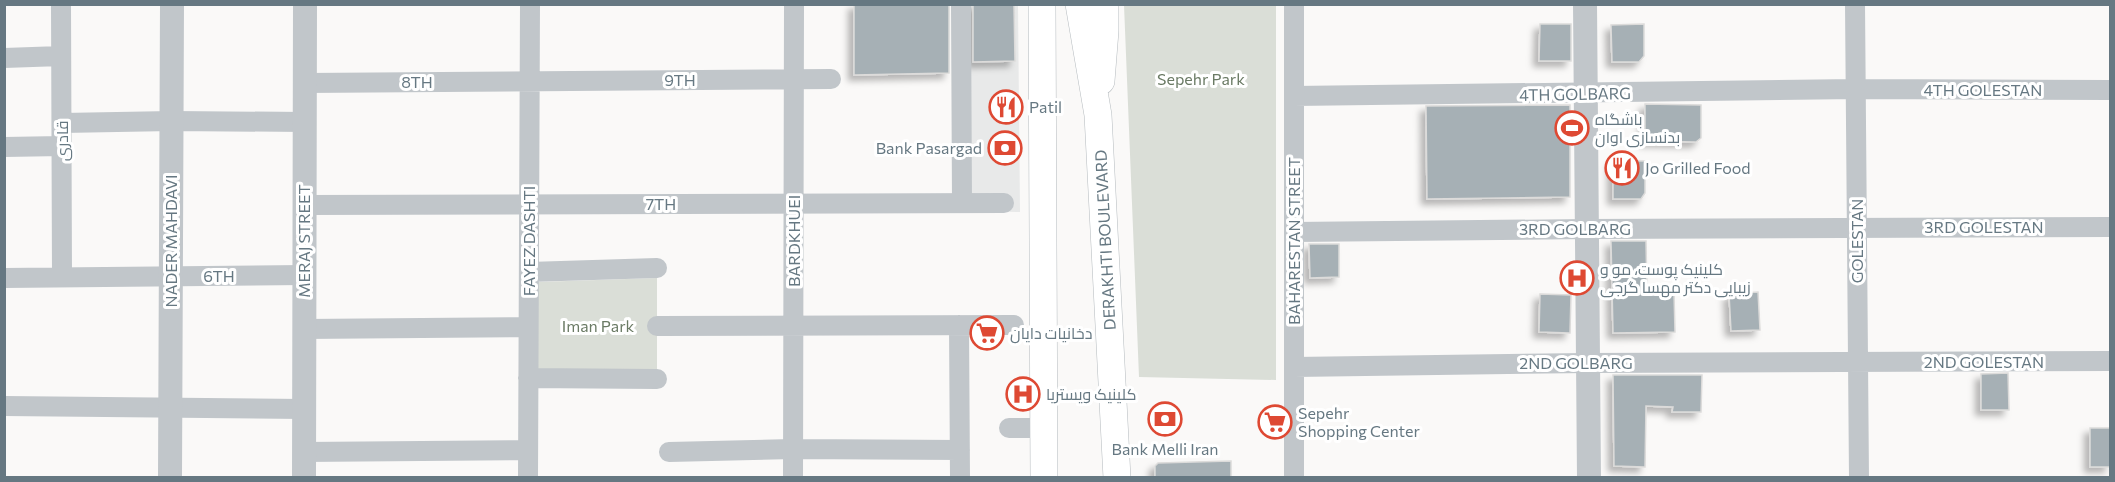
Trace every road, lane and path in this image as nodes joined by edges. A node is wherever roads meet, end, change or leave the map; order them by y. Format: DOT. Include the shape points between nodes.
graph roads {
  1 [pos="61,4"];
  2 [pos="172,4"];
  3 [pos="305,4"];
  4 [pos="530,4"];
  5 [pos="794,4"];
  6 [pos="961,4"];
  7 [pos="1042,4"];
  8 [pos="1079,4"];
  9 [pos="1105,4"];
  10 [pos="1294,4"];
  11 [pos="1585,4"];
  12 [pos="1855,4"];
  13 [pos="1084,42"];
  14 [pos="1043,52"];
  15 [pos="61,56"];
  16 [pos="4,58"];
  17 [pos="794,79"];
  18 [pos="831,79"];
  19 [pos="530,81"];
  20 [pos="305,82"];
  21 [pos="1856,89"];
  22 [pos="2110,90"];
  23 [pos="1586,94"];
  24 [pos="1294,96"];
  25 [pos="1098,115"];
  26 [pos="172,121"];
  27 [pos="305,122"];
  28 [pos="62,123"];
  29 [pos="62,146"];
  30 [pos="4,147"];
  31 [pos="794,203"];
  32 [pos="962,203"];
  33 [pos="1005,203"];
  34 [pos="529,204"];
  35 [pos="304,205"];
  36 [pos="2110,227"];
  37 [pos="1857,228"];
  38 [pos="1587,229"];
  39 [pos="1294,232"];
  40 [pos="657,268"];
  41 [pos="529,272"];
  42 [pos="304,275"];
  43 [pos="62,277"];
  44 [pos="171,277"];
  45 [pos="4,278"];
  46 [pos="1014,324"];
  47 [pos="959,325"];
  48 [pos="657,326"];
  49 [pos="794,326"];
  50 [pos="528,327"];
  51 [pos="304,329"];
  52 [pos="2110,361"];
  53 [pos="1588,363"];
  54 [pos="1858,363"];
  55 [pos="1294,367"];
  56 [pos="528,378"];
  57 [pos="657,379"];
  58 [pos="4,406"];
  59 [pos="171,407"];
  60 [pos="304,409"];
  61 [pos="1009,428"];
  62 [pos="1043,428"];
  63 [pos="794,449"];
  64 [pos="528,450"];
  65 [pos="960,450"];
  66 [pos="304,452"];
  67 [pos="669,452"];
  68 [pos="170,477"];
  69 [pos="304,477"];
  70 [pos="528,477"];
  71 [pos="794,477"];
  72 [pos="960,477"];
  73 [pos="1044,477"];
  74 [pos="1117,477"];
  75 [pos="1294,477"];
  76 [pos="1589,477"];
  77 [pos="1859,477"];
  1 -- 15 [label="street, قادری"];
  2 -- 26 [label="street, NADER MAHDAVI"];
  3 -- 20 [label="street, MERAJ STREET"];
  4 -- 19 [label="street, FAYEZ DASHTI"];
  5 -- 17 [label="street, BARDKHUEI"];
  6 -- 32 [label="street"];
  7 -- 14 [label="main road"];
  8 -- 13 [label="main road, DERAKHTI BOULEVARD"];
  9 -- 25 [label="main road"];
  10 -- 24 [label="street, BAHARESTAN STREET"];
  11 -- 23 [label="street"];
  12 -- 21 [label="street, GOLESTAN"];
  13 -- 14 [label="main road" via="1071,16 1057,14 1048,27"];
  13 -- 25 [label="main road, DERAKHTI BOULEVARD"];
  14 -- 62 [label="main road"];
  15 -- 16 [label="street"];
  15 -- 28 [label="street, قادری"];
  17 -- 18 [label="street, 9TH"];
  17 -- 19 [label="street, 9TH"];
  17 -- 31 [label="street, BARDKHUEI"];
  19 -- 20 [label="street, 8TH"];
  19 -- 34 [label="street, FAYEZ DASHTI"];
  20 -- 27 [label="street, MERAJ STREET"];
  21 -- 22 [label="street, 4TH GOLESTAN"];
  21 -- 23 [label="street, 4TH GOLBARG"];
  21 -- 37 [label="street, GOLESTAN"];
  23 -- 24 [label="street, 4TH GOLBARG"];
  23 -- 38 [label="street"];
  24 -- 39 [label="street, BAHARESTAN STREET"];
  25 -- 74 [label="main road, DERAKHTI BOULEVARD"];
  26 -- 27 [label="street"];
  26 -- 28 [label="street"];
  26 -- 44 [label="street, NADER MAHDAVI"];
  27 -- 35 [label="street, MERAJ STREET"];
  28 -- 29 [label="street, قادری"];
  29 -- 30 [label="street"];
  29 -- 43 [label="street, قادری"];
  31 -- 32 [label="street, 7TH"];
  31 -- 34 [label="street, 7TH"];
  31 -- 49 [label="street, BARDKHUEI"];
  32 -- 33 [label="street, 7TH"];
  34 -- 35 [label="street"];
  34 -- 41 [label="street, FAYEZ DASHTI"];
  35 -- 42 [label="street, MERAJ STREET"];
  36 -- 37 [label="street, 3RD GOLESTAN"];
  37 -- 38 [label="street, 3RD GOLBARG"];
  37 -- 54 [label="street, GOLESTAN"];
  38 -- 39 [label="street, 3RD GOLBARG"];
  38 -- 53 [label="street"];
  39 -- 55 [label="street, BAHARESTAN STREET"];
  40 -- 41 [label="street"];
  41 -- 50 [label="street, FAYEZ DASHTI"];
  42 -- 44 [label="street, 6TH"];
  42 -- 51 [label="street, MERAJ STREET"];
  43 -- 44 [label="street, 6TH"];
  43 -- 45 [label="street, 6TH"];
  44 -- 59 [label="street, NADER MAHDAVI"];
  46 -- 47 [label="street"];
  47 -- 49 [label="street"];
  47 -- 65 [label="street"];
  48 -- 49 [label="street"];
  49 -- 63 [label="street, BARDKHUEI"];
  50 -- 51 [label="street"];
  50 -- 56 [label="street, FAYEZ DASHTI"];
  51 -- 60 [label="street, MERAJ STREET"];
  52 -- 54 [label="street, 2ND GOLESTAN"];
  53 -- 54 [label="street, 2ND GOLBARG"];
  53 -- 55 [label="street, 2ND GOLBARG"];
  53 -- 76 [label="street"];
  54 -- 77 [label="street, GOLESTAN"];
  55 -- 75 [label="street, BAHARESTAN STREET"];
  56 -- 57 [label="street"];
  56 -- 64 [label="street, FAYEZ DASHTI"];
  58 -- 59 [label="street"];
  59 -- 60 [label="street"];
  59 -- 68 [label="street, NADER MAHDAVI"];
  60 -- 66 [label="street, MERAJ STREET"];
  61 -- 62 [label="street"];
  62 -- 73 [label="main road"];
  63 -- 65 [label="street"];
  63 -- 67 [label="street"];
  63 -- 71 [label="street, BARDKHUEI"];
  64 -- 66 [label="street"];
  64 -- 70 [label="street, FAYEZ DASHTI"];
  65 -- 72 [label="street"];
  66 -- 69 [label="street, MERAJ STREET"];
}
